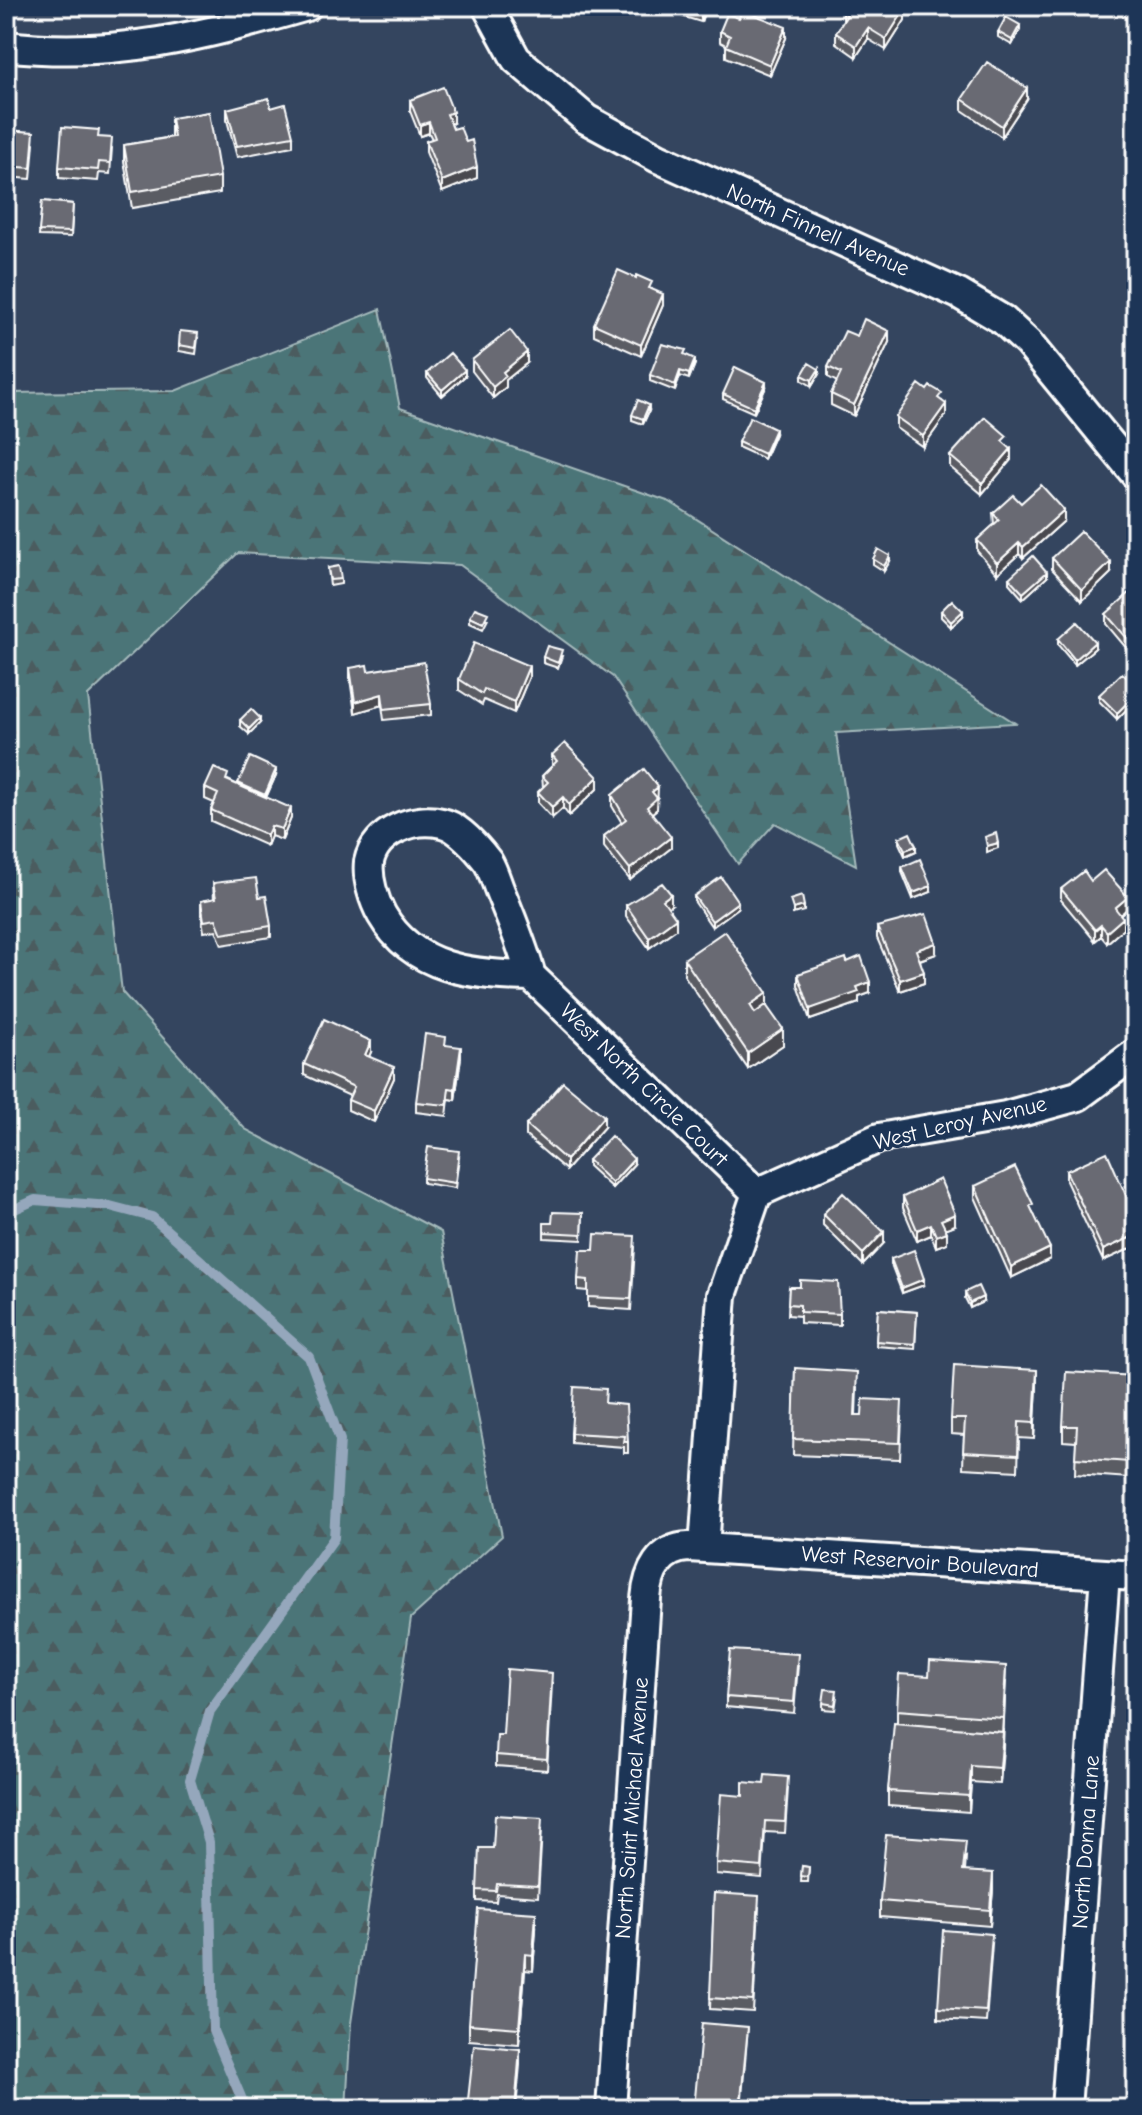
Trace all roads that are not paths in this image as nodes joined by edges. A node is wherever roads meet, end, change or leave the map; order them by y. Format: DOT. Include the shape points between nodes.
graph roads {
  1 [pos="307,6"];
  2 [pos="487,6"];
  3 [pos="6,46"];
  4 [pos="1136,475"];
  5 [pos="531,976"];
  6 [pos="1136,1053"];
  7 [pos="757,1193"];
  8 [pos="704,1548"];
  9 [pos="1105,1574"];
  10 [pos="1136,1576"];
  11 [pos="611,2109"];
  12 [pos="1066,2109"];
  1 -- 3 [label="street" via="212,34 136,48"];
  2 -- 4 [label="street, North Finnell Avenue" via="516,59 586,119 658,158 959,294 1003,320"];
  5 -- 5 [label="street" via="481,975 435,963 409,949 373,900 369,861 385,835 411,821 444,823 472,844 490,864"];
  5 -- 7 [label="street, West North Circle Court"];
  6 -- 7 [label="street, West Leroy Avenue" via="1078,1096 1006,1116 879,1138"];
  7 -- 8 [label="street" via="722,1295"];
  8 -- 9 [label="street, West Reservoir Boulevard"];
  8 -- 11 [label="street, North Saint Michael Avenue" via="678,1547 665,1554 647,1590"];
  9 -- 10 [label="street, West Reservoir Boulevard"];
  9 -- 12 [label="street, North Donna Lane"];
}
